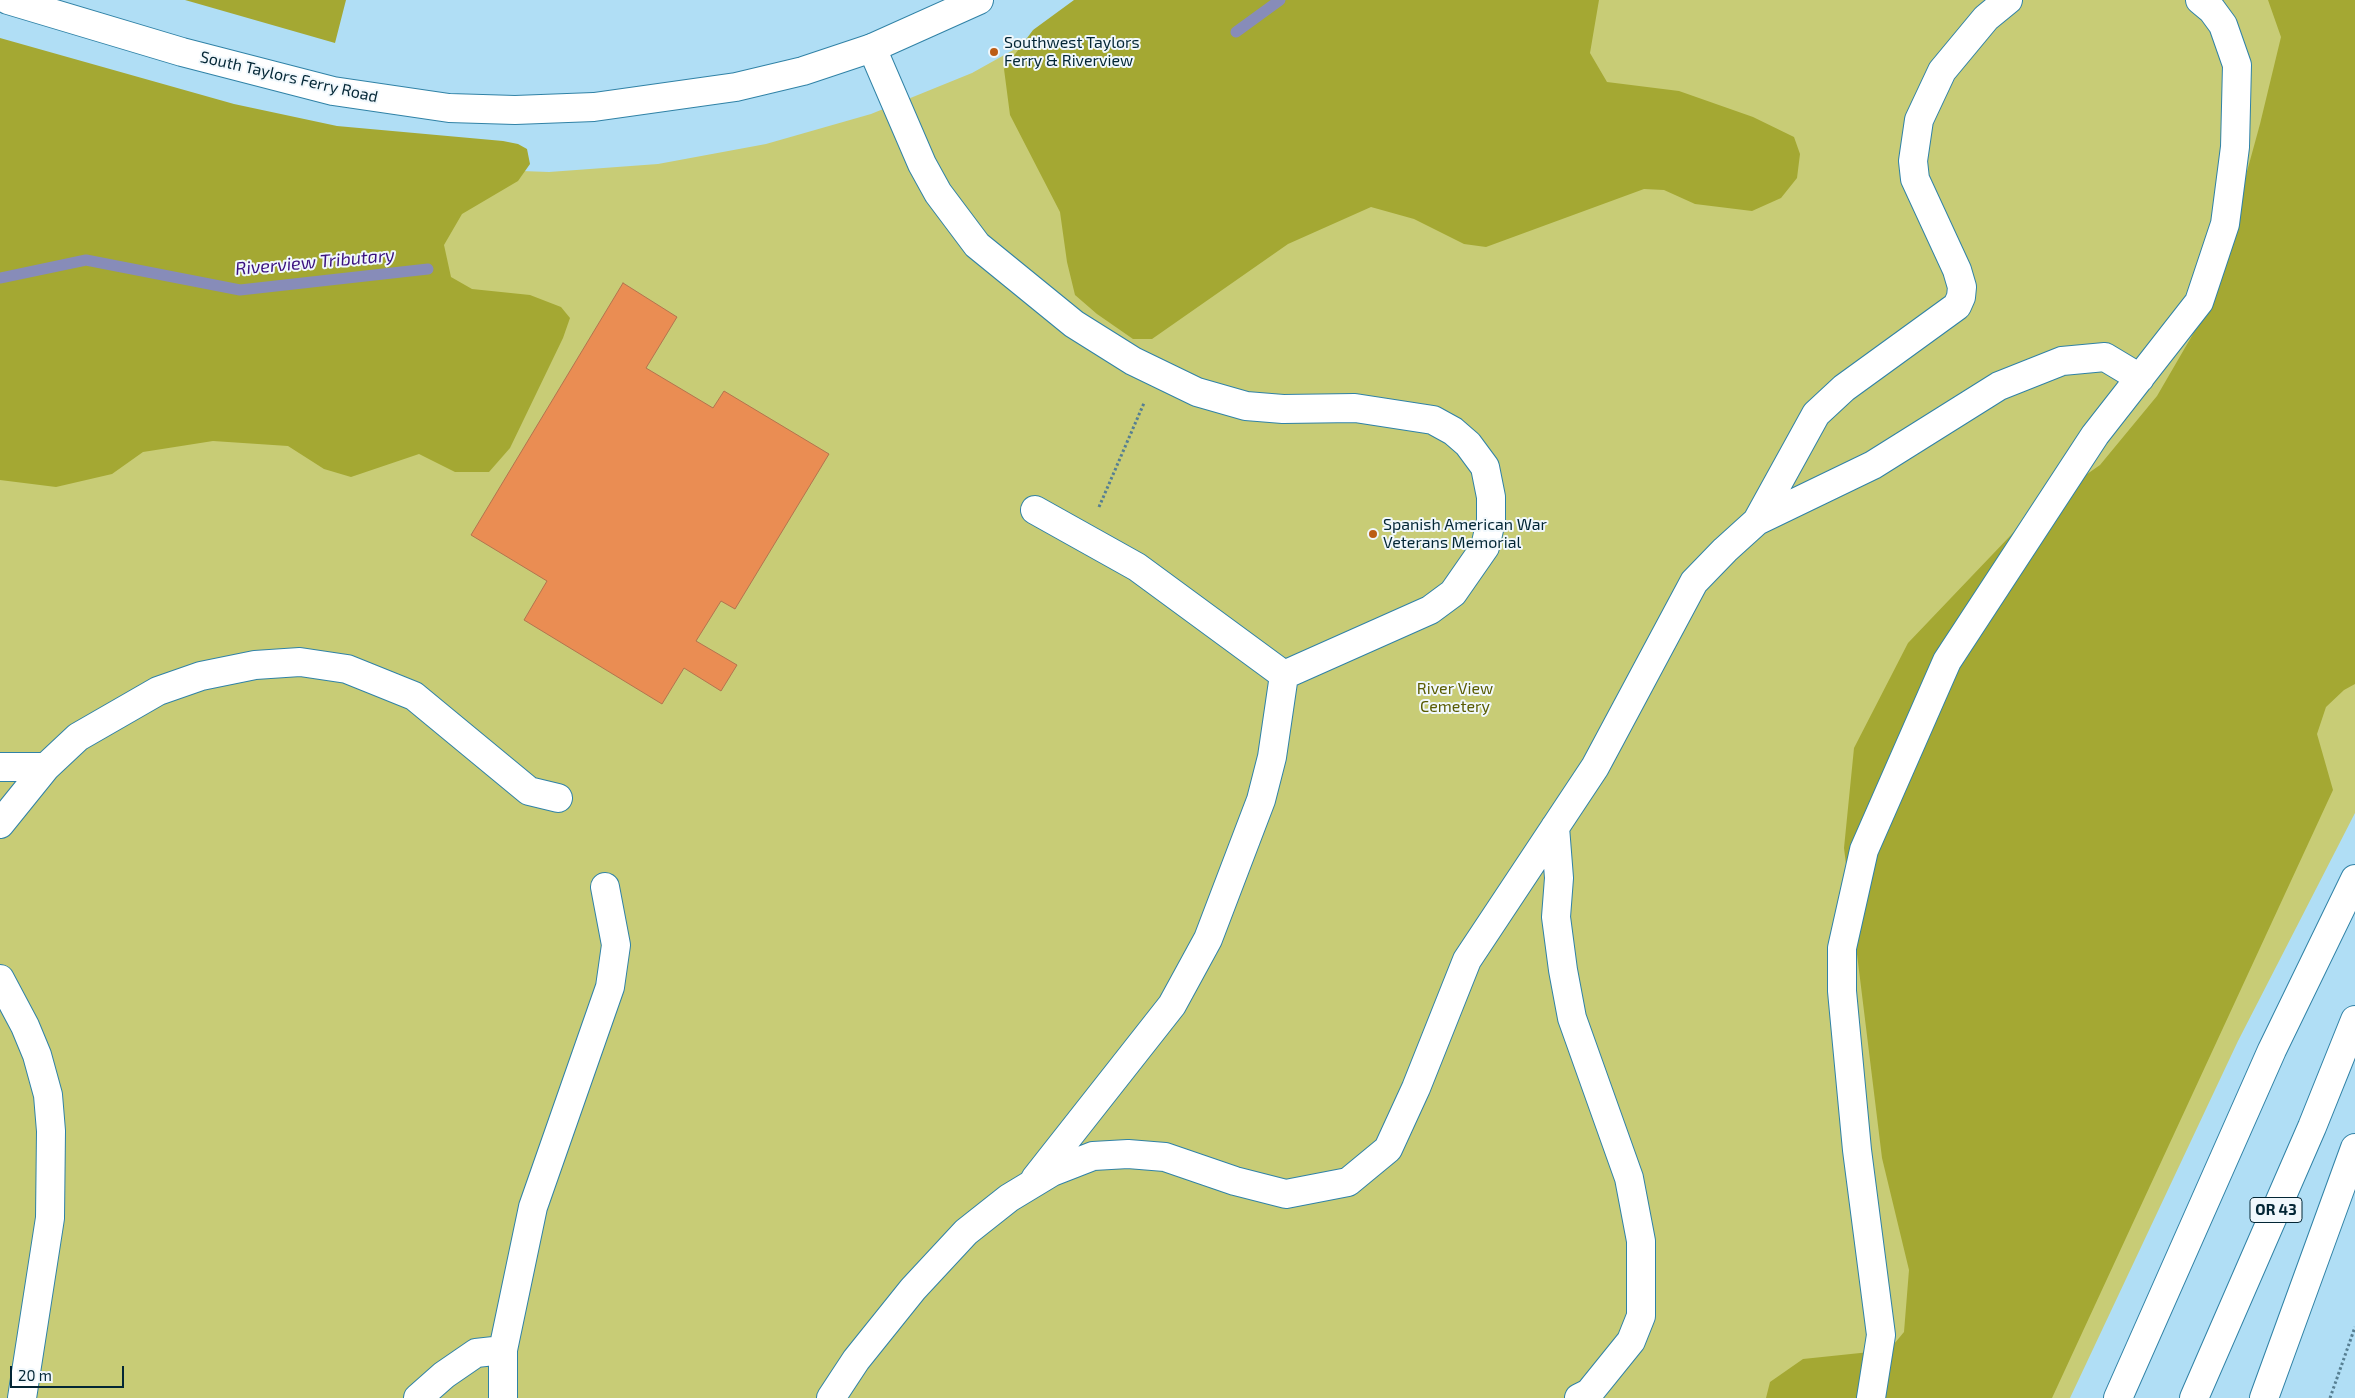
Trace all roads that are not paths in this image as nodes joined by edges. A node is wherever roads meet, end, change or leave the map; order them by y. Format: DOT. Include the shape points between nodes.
graph roads {
  1 [pos="8,0"];
  2 [pos="979,0"];
  3 [pos="2008,0"];
  4 [pos="2200,0"];
  5 [pos="872,48"];
  6 [pos="2140,378"];
  7 [pos="1035,510"];
  8 [pos="1757,521"];
  9 [pos="1284,675"];
  10 [pos="0,767"];
  11 [pos="46,767"];
  12 [pos="558,798"];
  13 [pos="0,824"];
  14 [pos="1555,828"];
  15 [pos="2355,879"];
  16 [pos="605,887"];
  17 [pos="0,979"];
  18 [pos="2355,1020"];
  19 [pos="2355,1148"];
  20 [pos="1030,1185"];
  21 [pos="503,1350"];
  22 [pos="22,1398"];
  23 [pos="418,1398"];
  24 [pos="503,1398"];
  25 [pos="831,1398"];
  26 [pos="1580,1398"];
  27 [pos="1871,1398"];
  28 [pos="2118,1398"];
  29 [pos="2194,1398"];
  30 [pos="2264,1398"];
  1 -- 5 [label="main road, South Taylors Ferry Road" via="182,52 332,91 449,108 594,107 677,96 736,87 803,71"];
  2 -- 5 [label="main road, South Taylors Ferry Road"];
  3 -- 8 [label="main road" via="1986,18 1942,71 1919,120 1913,161 1914,179 1957,270 1962,287 1957,306 1844,388 1816,414"];
  4 -- 6 [label="main road" via="2223,25 2236,65 2235,147 2225,224 2198,302"];
  5 -- 9 [label="main road" via="922,164 938,193 977,245 1074,324 1133,361 1197,392 1246,406 1355,408 1433,420 1454,431 1485,468 1491,497 1485,548 1453,593 1430,610"];
  6 -- 8 [label="main road" via="2105,357 2062,361 1999,386 1873,465"];
  6 -- 27 [label="main road" via="2095,435 1947,661 1864,850 1842,948 1842,991 1857,1150 1881,1335"];
  7 -- 9 [label="main road" via="1137,567"];
  8 -- 14 [label="main road" via="1694,582 1595,767"];
  9 -- 20 [label="main road" via="1272,757 1261,800 1208,939 1172,1005"];
  10 -- 11 [label="main road"];
  11 -- 12 [label="main road" via="78,737 158,691 210,674 255,665 300,662 348,669 414,696 529,791"];
  11 -- 13 [label="main road"];
  14 -- 20 [label="main road" via="1467,960 1388,1149 1348,1182 1286,1194 1236,1181 1165,1156 1128,1154 1093,1156 1052,1172"];
  14 -- 26 [label="main road" via="1559,878 1556,917 1572,1018 1629,1178 1641,1241 1641,1316 1632,1341 1589,1393"];
  15 -- 28 [label="main road" via="2272,1050"];
  16 -- 21 [label="main road" via="616,945 610,987 534,1206"];
  17 -- 22 [label="main road" via="37,1055 48,1095 51,1131 50,1218"];
  18 -- 29 [label="main road, OR 43"];
  19 -- 30 [label="main road"];
  20 -- 25 [label="main road" via="1009,1198 952,1246 861,1353"];
  21 -- 23 [label="main road" via="476,1353"];
  21 -- 24 [label="main road"];
}
